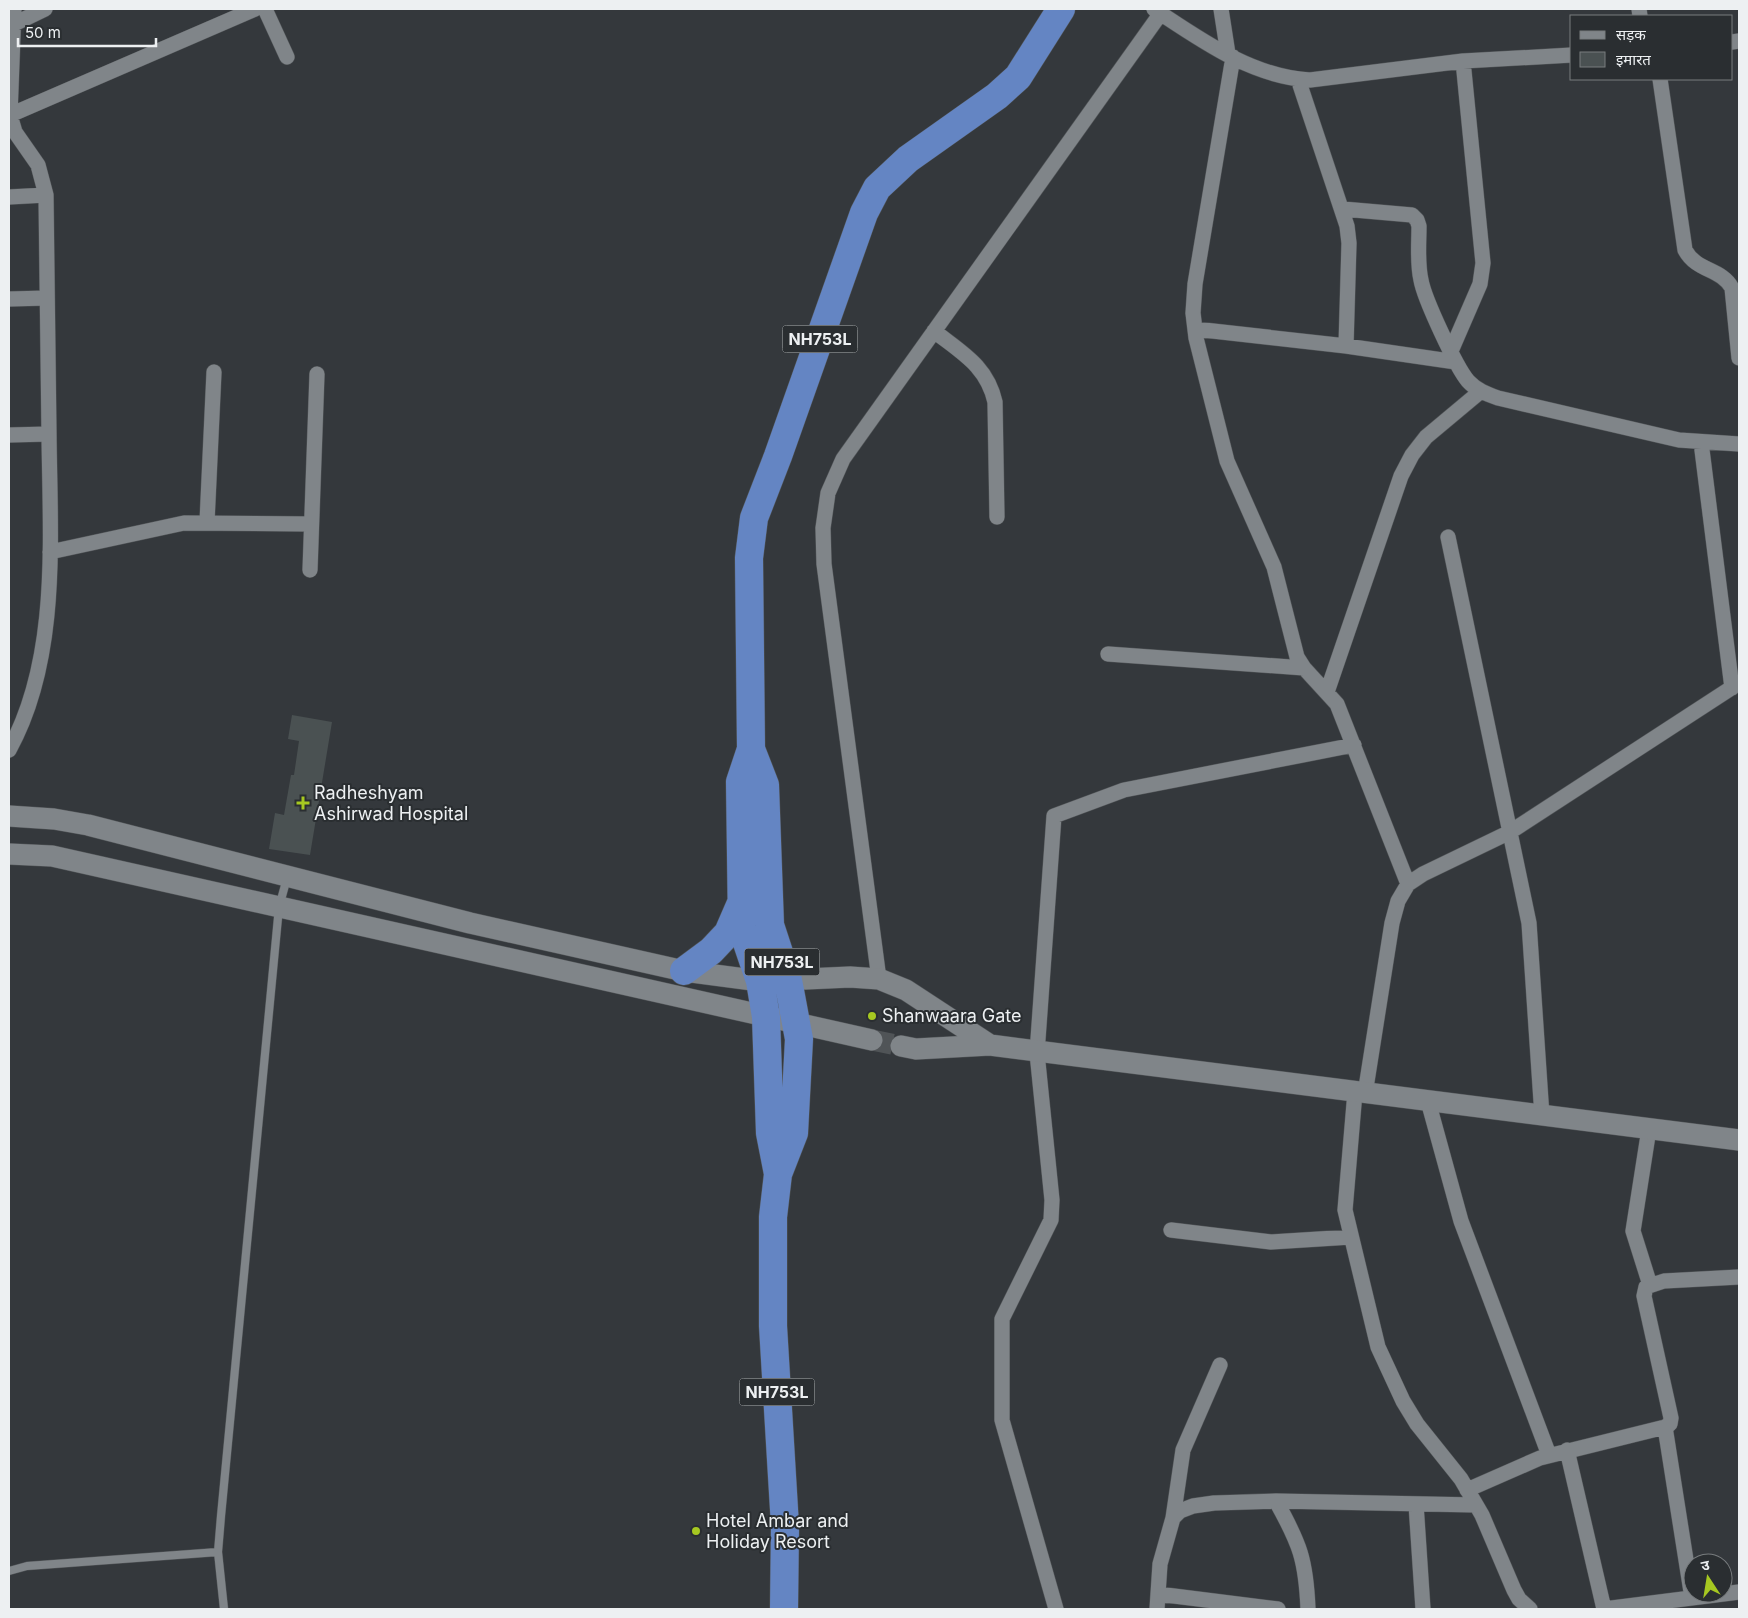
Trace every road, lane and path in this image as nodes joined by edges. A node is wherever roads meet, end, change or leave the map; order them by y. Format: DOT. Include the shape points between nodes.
graph roads {
  1 [pos="45,9"];
  2 [pos="255,9"];
  3 [pos="265,9"];
  4 [pos="1061,9"];
  5 [pos="1221,9"];
  6 [pos="1158,11"];
  7 [pos="14,16"];
  8 [pos="1570,55"];
  9 [pos="1230,56"];
  10 [pos="287,57"];
  11 [pos="1463,61"];
  12 [pos="1298,79"];
  13 [pos="1660,80"];
  14 [pos="10,116"];
  15 [pos="46,195"];
  16 [pos="9,197"];
  17 [pos="1343,209"];
  18 [pos="47,298"];
  19 [pos="9,299"];
  20 [pos="1195,330"];
  21 [pos="934,331"];
  22 [pos="1346,346"];
  23 [pos="1453,356"];
  24 [pos="1739,358"];
  25 [pos="214,372"];
  26 [pos="317,374"];
  27 [pos="1481,391"];
  28 [pos="49,434"];
  29 [pos="9,435"];
  30 [pos="1701,442"];
  31 [pos="1739,444"];
  32 [pos="997,518"];
  33 [pos="207,522"];
  34 [pos="310,524"];
  35 [pos="1448,537"];
  36 [pos="50,552"];
  37 [pos="310,570"];
  38 [pos="1108,654"];
  39 [pos="1304,668"];
  40 [pos="1736,686"];
  41 [pos="1327,692"];
  42 [pos="1354,745"];
  43 [pos="751,749"];
  44 [pos="9,750"];
  45 [pos="9,816"];
  46 [pos="1510,832"];
  47 [pos="9,854"];
  48 [pos="287,876"];
  49 [pos="1408,884"];
  50 [pos="742,902"];
  51 [pos="279,907"];
  52 [pos="684,971"];
  53 [pos="879,979"];
  54 [pos="788,980"];
  55 [pos="760,981"];
  56 [pos="766,1017"];
  57 [pos="797,1023"];
  58 [pos="872,1040"];
  59 [pos="990,1045"];
  60 [pos="901,1046"];
  61 [pos="1037,1053"];
  62 [pos="1360,1093"];
  63 [pos="1428,1101"];
  64 [pos="1542,1116"];
  65 [pos="1649,1129"];
  66 [pos="1739,1140"];
  67 [pos="778,1174"];
  68 [pos="1171,1230"];
  69 [pos="1351,1237"];
  70 [pos="1739,1277"];
  71 [pos="1650,1285"];
  72 [pos="1220,1365"];
  73 [pos="1666,1428"];
  74 [pos="1567,1450"];
  75 [pos="1549,1455"];
  76 [pos="1467,1490"];
  77 [pos="1276,1501"];
  78 [pos="1416,1504"];
  79 [pos="1476,1505"];
  80 [pos="1173,1518"];
  81 [pos="218,1552"];
  82 [pos="1685,1553"];
  83 [pos="9,1571"];
  84 [pos="1683,1599"];
  85 [pos="1158,1602"];
  86 [pos="1527,1608"];
  87 [pos="224,1609"];
  88 [pos="784,1609"];
  89 [pos="1056,1609"];
  90 [pos="1278,1609"];
  91 [pos="1308,1609"];
  92 [pos="1423,1609"];
  93 [pos="1604,1609"];
  1 -- 7 [label="street"];
  2 -- 14 [label="street"];
  3 -- 10 [label="street"];
  4 -- 43 [label="highway, NH753L" via="1018,78 908,159 877,188 864,213 754,518 749,558"];
  5 -- 9 [label="street"];
  6 -- 9 [label="street"];
  6 -- 21 [label="street"];
  7 -- 14 [label="street"];
  8 -- 11 [label="street"];
  9 -- 12 [label="street" via="1270,74"];
  9 -- 20 [label="street" via="1195,284"];
  11 -- 12 [label="street"];
  11 -- 23 [label="street" via="1483,263 1480,284"];
  12 -- 17 [label="street"];
  13 -- 24 [label="street" via="1685,250 1694,263 1722,276 1732,288"];
  14 -- 15 [label="street" via="15,132 38,165"];
  15 -- 16 [label="street"];
  15 -- 18 [label="street"];
  17 -- 22 [label="street" via="1349,243"];
  17 -- 23 [label="street" via="1412,215 1417,220 1421,281"];
  18 -- 19 [label="street"];
  18 -- 28 [label="street"];
  20 -- 22 [label="street"];
  20 -- 39 [label="street" via="1227,461 1274,567 1297,657"];
  21 -- 32 [label="street" via="976,364 992,388"];
  21 -- 53 [label="street" via="843,459 828,492 823,528 824,564"];
  22 -- 23 [label="street"];
  23 -- 27 [label="street" via="1468,382"];
  25 -- 33 [label="street"];
  26 -- 34 [label="street"];
  27 -- 30 [label="street" via="1507,400"];
  27 -- 41 [label="street" via="1426,438 1401,476"];
  28 -- 29 [label="street"];
  28 -- 36 [label="street"];
  30 -- 31 [label="street"];
  30 -- 40 [label="street"];
  33 -- 34 [label="street"];
  33 -- 36 [label="street" via="171,525"];
  34 -- 37 [label="street"];
  35 -- 46 [label="street"];
  36 -- 44 [label="street" via="48,597 34,692"];
  38 -- 39 [label="street"];
  39 -- 41 [label="street"];
  40 -- 46 [label="street"];
  41 -- 42 [label="street" via="1337,704"];
  42 -- 49 [label="street"];
  42 -- 61 [label="street" via="1124,790 1054,816"];
  43 -- 50 [label="highway, NH753L" via="740,782"];
  43 -- 54 [label="highway, NH753L" via="764,786 770,926"];
  45 -- 48 [label="main road" via="88,825"];
  46 -- 49 [label="street" via="1422,874"];
  46 -- 64 [label="street" via="1532,937"];
  47 -- 51 [label="main road" via="52,856"];
  48 -- 51 [label="lane"];
  48 -- 52 [label="main road" via="470,923"];
  49 -- 62 [label="street" via="1398,901 1392,923"];
  50 -- 52 [label="highway" via="728,933 711,951"];
  50 -- 55 [label="highway, NH753L" via="742,928"];
  51 -- 56 [label="main road"];
  51 -- 81 [label="lane"];
  52 -- 55 [label="main road"];
  53 -- 54 [label="main road"];
  53 -- 59 [label="main road" via="906,990"];
  54 -- 55 [label="main road"];
  54 -- 57 [label="highway, NH753L"];
  55 -- 56 [label="highway, NH753L"];
  56 -- 57 [label="main road"];
  56 -- 67 [label="highway, NH753L" via="770,1132"];
  57 -- 58 [label="main road"];
  57 -- 67 [label="highway, NH753L" via="794,1133"];
  59 -- 60 [label="main road" via="916,1049"];
  59 -- 61 [label="main road"];
  61 -- 62 [label="main road"];
  61 -- 89 [label="street" via="1052,1200 1050,1220 1002,1319 1002,1420"];
  62 -- 63 [label="main road"];
  62 -- 69 [label="street" via="1344,1203"];
  63 -- 64 [label="main road"];
  63 -- 75 [label="street" via="1461,1221"];
  64 -- 65 [label="main road"];
  65 -- 66 [label="main road"];
  65 -- 71 [label="street" via="1633,1230"];
  67 -- 88 [label="highway, NH753L" via="773,1216 773,1326 785,1526"];
  68 -- 69 [label="street" via="1271,1242"];
  69 -- 76 [label="street" via="1381,1355 1417,1424"];
  70 -- 71 [label="street" via="1664,1281"];
  71 -- 73 [label="street" via="1646,1287 1644,1296 1671,1418"];
  72 -- 80 [label="street" via="1183,1450"];
  73 -- 74 [label="street"];
  73 -- 82 [label="street"];
  74 -- 75 [label="street"];
  74 -- 93 [label="street"];
  75 -- 76 [label="street"];
  76 -- 79 [label="street"];
  77 -- 78 [label="street"];
  77 -- 80 [label="street" via="1193,1506"];
  77 -- 91 [label="street" via="1302,1551"];
  78 -- 79 [label="street"];
  78 -- 92 [label="street"];
  79 -- 86 [label="street" via="1514,1590"];
  80 -- 85 [label="street" via="1160,1564"];
  81 -- 83 [label="lane" via="27,1566"];
  81 -- 87 [label="lane"];
  84 -- 93 [label="street"];
  85 -- 90 [label="street"];
}
